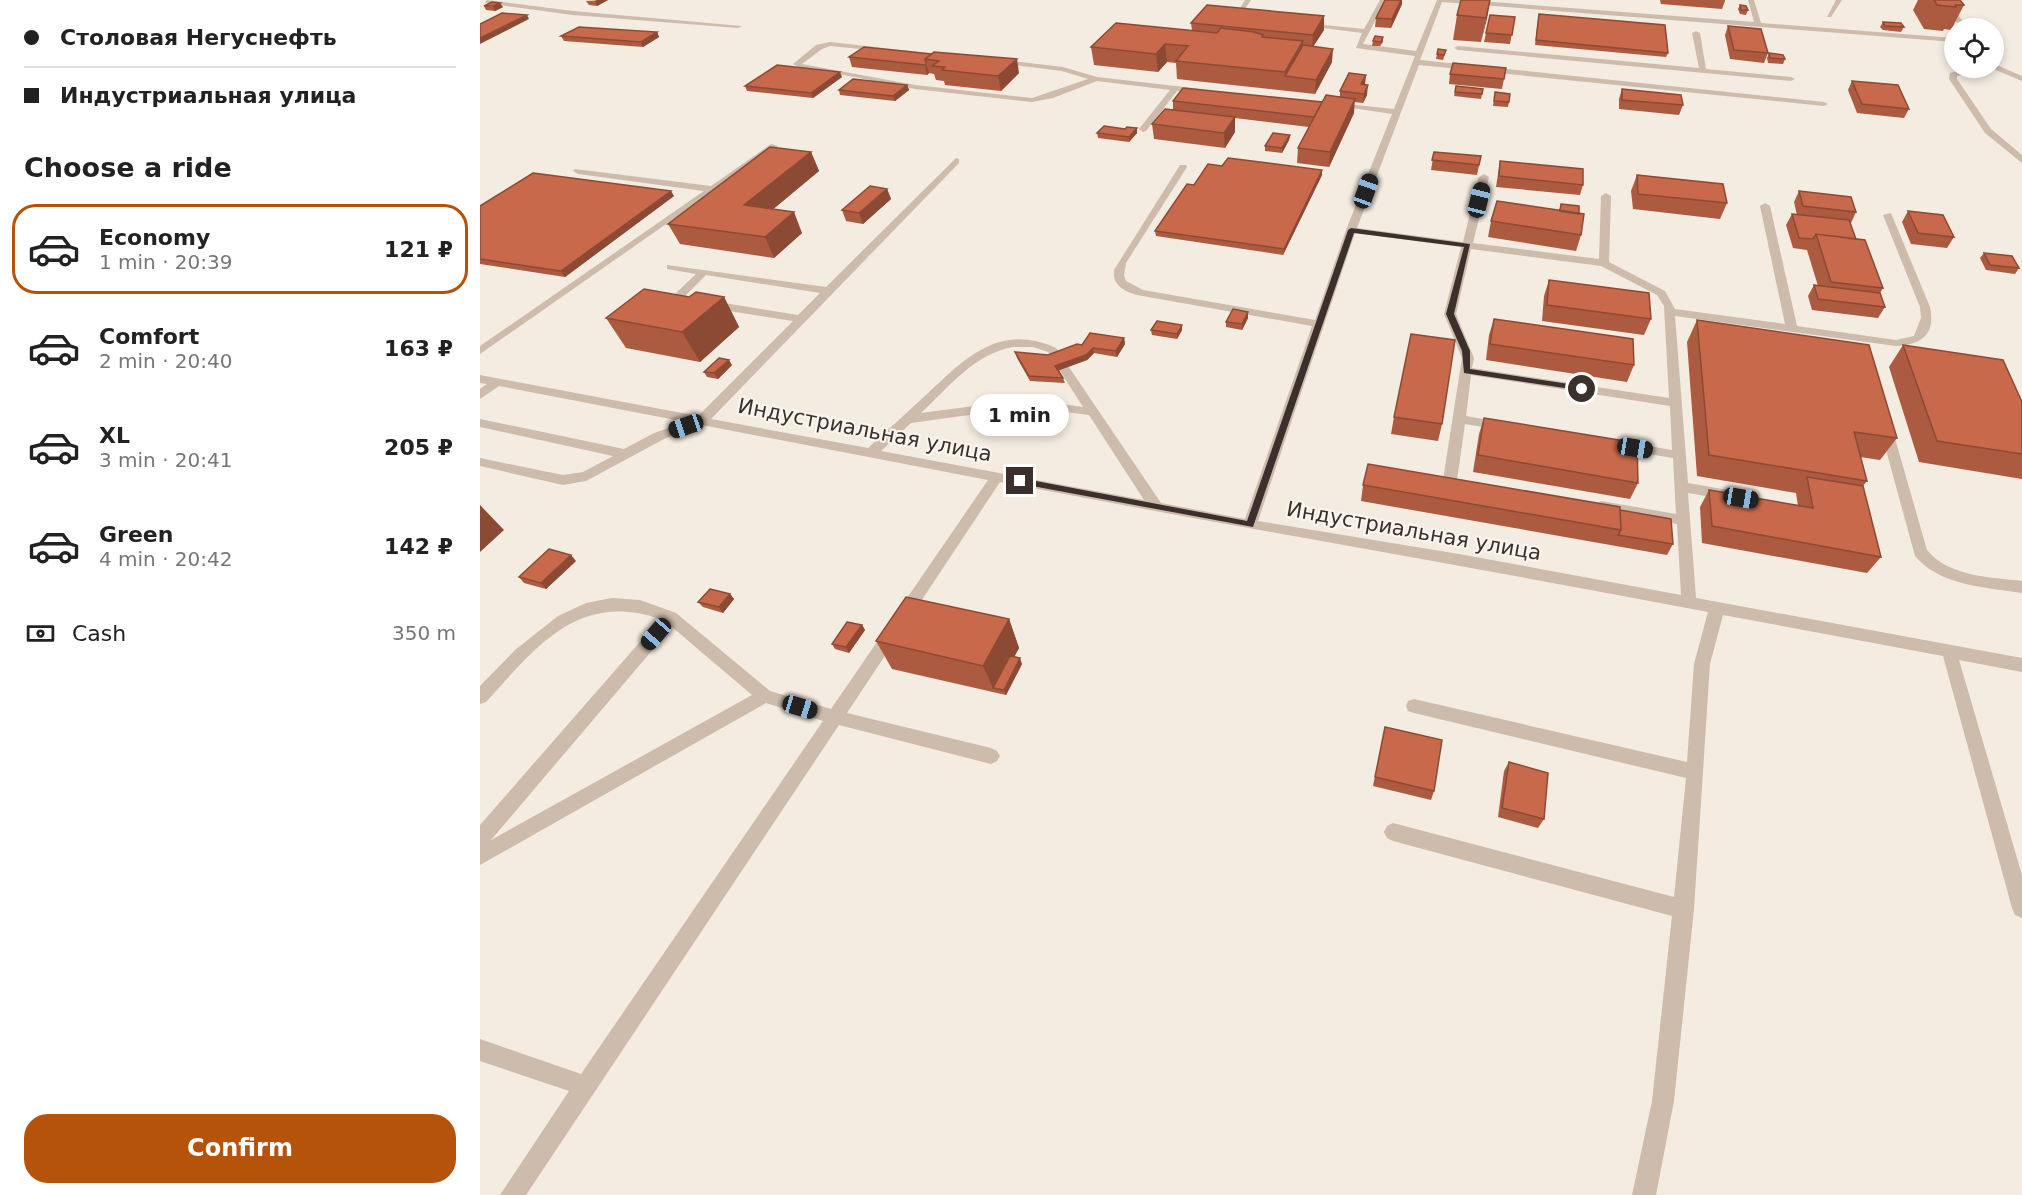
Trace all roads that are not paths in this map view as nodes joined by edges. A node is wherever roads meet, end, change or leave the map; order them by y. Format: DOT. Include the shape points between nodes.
graph roads {
  1 [pos="1248,0"];
  2 [pos="1383,0"];
  3 [pos="1440,0"];
  4 [pos="1751,0"];
  5 [pos="1839,0"];
  6 [pos="1936,0"];
  7 [pos="486,2"];
  8 [pos="520,5"];
  9 [pos="500,15"];
  10 [pos="1829,16"];
  11 [pos="1956,18"];
  12 [pos="1247,19"];
  13 [pos="1289,23"];
  14 [pos="1758,25"];
  15 [pos="738,26"];
  16 [pos="1332,27"];
  17 [pos="1366,31"];
  18 [pos="1696,33"];
  19 [pos="1944,39"];
  20 [pos="1359,46"];
  21 [pos="1458,48"];
  22 [pos="956,57"];
  23 [pos="1417,58"];
  24 [pos="992,61"];
  25 [pos="1638,64"];
  26 [pos="1617,70"];
  27 [pos="1703,70"];
  28 [pos="2004,71"];
  29 [pos="1606,73"];
  30 [pos="1762,76"];
  31 [pos="1953,78"];
  32 [pos="1096,79"];
  33 [pos="1584,79"];
  34 [pos="1791,79"];
  35 [pos="2022,79"];
  36 [pos="1175,88"];
  37 [pos="1209,92"];
  38 [pos="1766,98"];
  39 [pos="1322,104"];
  40 [pos="1824,104"];
  41 [pos="1395,112"];
  42 [pos="1153,117"];
  43 [pos="1165,118"];
  44 [pos="1143,129"];
  45 [pos="774,146"];
  46 [pos="2022,160"];
  47 [pos="956,161"];
  48 [pos="1183,167"];
  49 [pos="578,171"];
  50 [pos="1484,177"];
  51 [pos="712,189"];
  52 [pos="1606,196"];
  53 [pos="1766,206"];
  54 [pos="1888,215"];
  55 [pos="1351,230"];
  56 [pos="1468,246"];
  57 [pos="1604,263"];
  58 [pos="671,267"];
  59 [pos="704,272"];
  60 [pos="829,291"];
  61 [pos="1670,312"];
  62 [pos="801,320"];
  63 [pos="1319,324"];
  64 [pos="1792,329"];
  65 [pos="480,351"];
  66 [pos="1466,371"];
  67 [pos="480,379"];
  68 [pos="497,382"];
  69 [pos="480,395"];
  70 [pos="1675,403"];
  71 [pos="1093,412"];
  72 [pos="1883,417"];
  73 [pos="908,419"];
  74 [pos="1459,419"];
  75 [pos="701,421"];
  76 [pos="480,423"];
  77 [pos="1517,429"];
  78 [pos="1610,444"];
  79 [pos="871,453"];
  80 [pos="625,454"];
  81 [pos="1679,455"];
  82 [pos="480,462"];
  83 [pos="997,477"];
  84 [pos="1450,480"];
  85 [pos="1681,487"];
  86 [pos="1737,497"];
  87 [pos="1590,504"];
  88 [pos="1156,507"];
  89 [pos="1683,520"];
  90 [pos="1250,525"];
  91 [pos="2022,587"];
  92 [pos="1689,601"];
  93 [pos="1717,607"];
  94 [pos="671,617"];
  95 [pos="1949,651"];
  96 [pos="2022,665"];
  97 [pos="765,696"];
  98 [pos="480,697"];
  99 [pos="1414,706"];
  100 [pos="834,717"];
  101 [pos="991,756"];
  102 [pos="1695,772"];
  103 [pos="1393,832"];
  104 [pos="480,839"];
  105 [pos="480,856"];
  106 [pos="2022,908"];
  107 [pos="1684,909"];
  108 [pos="480,1050"];
  109 [pos="586,1086"];
  110 [pos="512,1195"];
  111 [pos="1644,1195"];
  1 -- 12 [label="street" via="1232,17"];
  2 -- 17 [label="street"];
  3 -- 14 [label="street"];
  3 -- 23 [label="street"];
  4 -- 14 [label="street"];
  5 -- 10 [label="street"];
  6 -- 11 [label="street"];
  7 -- 8 [label="street"];
  8 -- 9 [label="street"];
  8 -- 15 [label="street"];
  13 -- 16 [label="street"];
  14 -- 19 [label="street"];
  16 -- 17 [label="street"];
  16 -- 20 [label="street"];
  17 -- 20 [label="street"];
  18 -- 27 [label="street"];
  20 -- 23 [label="street"];
  21 -- 25 [label="street"];
  22 -- 32 [label="street" via="830,44 797,64 915,87 1020,99 1042,98"];
  23 -- 33 [label="street"];
  23 -- 41 [label="street"];
  24 -- 32 [label="street" via="1057,68"];
  25 -- 26 [label="street"];
  25 -- 27 [label="street"];
  27 -- 30 [label="street"];
  28 -- 35 [label="street"];
  29 -- 33 [label="street"];
  30 -- 34 [label="street"];
  30 -- 38 [label="street"];
  31 -- 46 [label="street" via="1988,131"];
  32 -- 36 [label="street"];
  33 -- 38 [label="street"];
  36 -- 37 [label="street"];
  36 -- 42 [label="street"];
  38 -- 40 [label="street"];
  39 -- 41 [label="street"];
  41 -- 55 [label="street"];
  42 -- 43 [label="street"];
  42 -- 44 [label="street"];
  45 -- 51 [label="street"];
  47 -- 60 [label="street"];
  48 -- 63 [label="street" via="1121,263 1119,281 1141,294"];
  49 -- 51 [label="street"];
  50 -- 56 [label="street"];
  51 -- 65 [label="street"];
  52 -- 57 [label="street"];
  53 -- 64 [label="street"];
  54 -- 64 [label="street" via="1925,307 1927,318 1919,338 1911,342 1863,344"];
  55 -- 56 [label="street"];
  55 -- 63 [label="street"];
  56 -- 57 [label="street"];
  56 -- 66 [label="street" via="1450,314 1466,351"];
  57 -- 61 [label="street" via="1661,293"];
  58 -- 59 [label="street"];
  59 -- 60 [label="street"];
  59 -- 62 [label="street" via="680,294 683,299"];
  60 -- 62 [label="street"];
  61 -- 64 [label="street"];
  61 -- 70 [label="street"];
  62 -- 75 [label="street"];
  63 -- 90 [label="street"];
  66 -- 70 [label="street"];
  66 -- 74 [label="street"];
  67 -- 68 [label="street, Индустриальная улица"];
  68 -- 69 [label="street"];
  68 -- 75 [label="street, Индустриальная улица"];
  70 -- 81 [label="street"];
  71 -- 73 [label="street" via="1029,403"];
  71 -- 73 [label="street" via="1052,350 1022,343 996,347 974,357"];
  71 -- 88 [label="street"];
  72 -- 91 [label="street" via="1925,561 1949,574"];
  73 -- 79 [label="street"];
  74 -- 77 [label="street"];
  74 -- 84 [label="street"];
  75 -- 79 [label="street, Индустриальная улица"];
  75 -- 80 [label="street"];
  76 -- 80 [label="street"];
  78 -- 81 [label="street"];
  79 -- 83 [label="street, Индустриальная улица"];
  80 -- 82 [label="street" via="575,479 563,480"];
  81 -- 85 [label="street"];
  83 -- 88 [label="street, Индустриальная улица"];
  83 -- 100 [label="street"];
  85 -- 86 [label="street"];
  85 -- 89 [label="street"];
  87 -- 89 [label="street"];
  88 -- 90 [label="street, Индустриальная улица"];
  89 -- 92 [label="street"];
  90 -- 92 [label="street, Индустриальная улица"];
  92 -- 93 [label="street, Индустриальная улица"];
  93 -- 95 [label="street, Индустриальная улица"];
  93 -- 102 [label="street" via="1702,664"];
  94 -- 97 [label="street"];
  94 -- 98 [label="street" via="629,603 580,611 533,641"];
  94 -- 104 [label="street"];
  95 -- 96 [label="street, Индустриальная улица"];
  95 -- 106 [label="street"];
  97 -- 100 [label="street"];
  97 -- 105 [label="street"];
  99 -- 102 [label="street"];
  100 -- 101 [label="street"];
  100 -- 109 [label="street"];
  102 -- 107 [label="street"];
  103 -- 107 [label="street"];
  107 -- 111 [label="street" via="1663,1101"];
  108 -- 109 [label="street"];
  109 -- 110 [label="street"];
}
